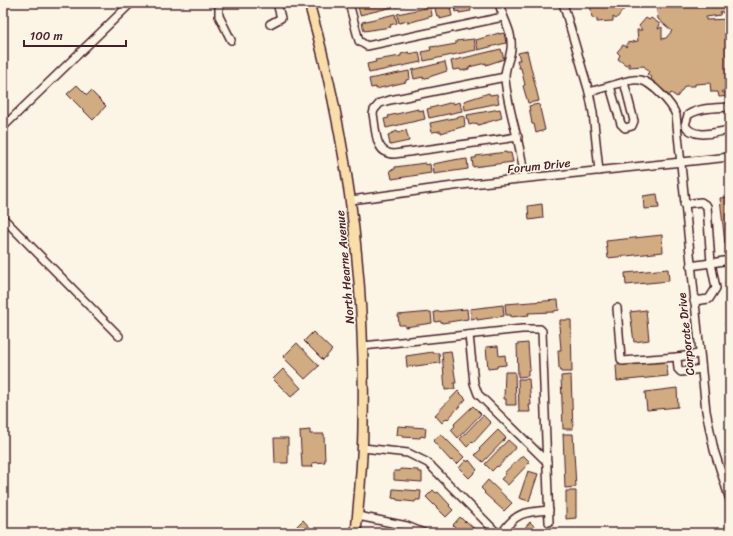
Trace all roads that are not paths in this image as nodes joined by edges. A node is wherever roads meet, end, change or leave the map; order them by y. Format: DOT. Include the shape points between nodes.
graph roads {
  1 [pos="131,3"];
  2 [pos="222,3"];
  3 [pos="277,3"];
  4 [pos="310,3"];
  5 [pos="349,3"];
  6 [pos="499,3"];
  7 [pos="563,3"];
  8 [pos="503,17"];
  9 [pos="270,24"];
  10 [pos="231,40"];
  11 [pos="505,77"];
  12 [pos="624,82"];
  13 [pos="610,86"];
  14 [pos="589,92"];
  15 [pos="730,107"];
  16 [pos="3,127"];
  17 [pos="730,130"];
  18 [pos="518,136"];
  19 [pos="730,157"];
  20 [pos="680,162"];
  21 [pos="599,171"];
  22 [pos="524,178"];
  23 [pos="351,200"];
  24 [pos="684,204"];
  25 [pos="3,218"];
  26 [pos="730,260"];
  27 [pos="711,263"];
  28 [pos="690,266"];
  29 [pos="694,301"];
  30 [pos="617,308"];
  31 [pos="469,335"];
  32 [pos="119,336"];
  33 [pos="363,346"];
  34 [pos="699,354"];
  35 [pos="677,357"];
  36 [pos="701,369"];
  37 [pos="362,448"];
  38 [pos="547,462"];
  39 [pos="730,500"];
  40 [pos="549,510"];
  41 [pos="358,516"];
  42 [pos="549,522"];
  43 [pos="356,533"];
  44 [pos="424,533"];
  45 [pos="497,533"];
  46 [pos="502,533"];
  1 -- 16 [label="street"];
  2 -- 10 [label="street" via="219,7 219,16"];
  3 -- 9 [label="street" via="281,18"];
  4 -- 23 [label="main road, North Hearne Avenue" via="331,86"];
  5 -- 8 [label="street" via="359,41 367,46"];
  6 -- 8 [label="street"];
  7 -- 14 [label="street"];
  8 -- 11 [label="street" via="508,24 511,40"];
  11 -- 18 [label="street"];
  11 -- 18 [label="street" via="380,103 373,114 379,146 385,152 394,154"];
  12 -- 13 [label="street, Corporate Drive"];
  12 -- 13 [label="street" via="634,121 632,126 625,128 621,124"];
  12 -- 20 [label="street, Corporate Drive" via="642,80 673,107"];
  13 -- 14 [label="street, Corporate Drive"];
  14 -- 21 [label="street"];
  15 -- 17 [label="street" via="692,112 688,115 685,125 696,134"];
  18 -- 22 [label="street"];
  19 -- 20 [label="street, Forum Drive"];
  20 -- 21 [label="street, Forum Drive"];
  20 -- 24 [label="street, Corporate Drive"];
  21 -- 22 [label="street, Forum Drive"];
  22 -- 23 [label="street, Forum Drive"];
  23 -- 33 [label="main road, North Hearne Avenue"];
  24 -- 27 [label="street" via="701,202 707,206"];
  24 -- 28 [label="street, Corporate Drive"];
  25 -- 32 [label="street"];
  26 -- 27 [label="street"];
  27 -- 28 [label="street"];
  27 -- 29 [label="street" via="716,288 709,299"];
  28 -- 29 [label="street, Corporate Drive"];
  29 -- 34 [label="street, Corporate Drive"];
  30 -- 35 [label="street" via="622,361"];
  31 -- 33 [label="street"];
  31 -- 38 [label="street" via="474,383 478,394"];
  31 -- 38 [label="street" via="536,328 542,331"];
  33 -- 37 [label="main road, North Hearne Avenue"];
  34 -- 35 [label="street"];
  34 -- 36 [label="street, Corporate Drive"];
  35 -- 36 [label="street" via="678,369 681,372"];
  36 -- 39 [label="street, Corporate Drive" via="709,430"];
  37 -- 41 [label="main road, North Hearne Avenue"];
  37 -- 45 [label="street" via="408,453 428,463"];
  38 -- 40 [label="street"];
  40 -- 42 [label="street"];
  40 -- 46 [label="street" via="516,516"];
  41 -- 43 [label="main road, North Hearne Avenue"];
  41 -- 44 [label="street" via="407,526"];
}
